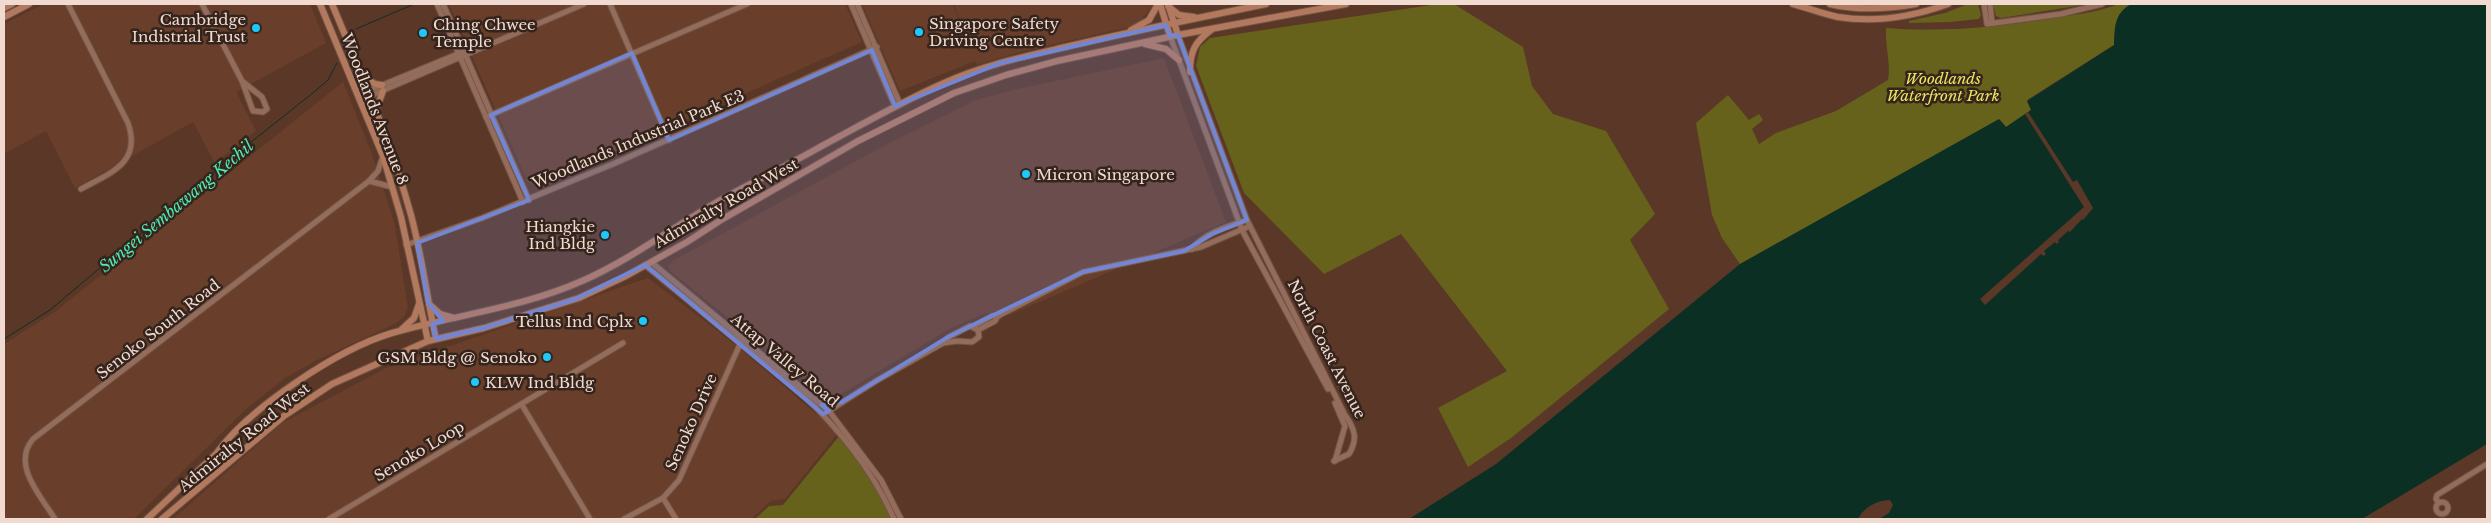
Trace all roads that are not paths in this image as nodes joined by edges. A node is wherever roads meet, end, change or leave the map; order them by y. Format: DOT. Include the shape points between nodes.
graph roads {
  1 [pos="12,4"];
  2 [pos="29,4"];
  3 [pos="68,4"];
  4 [pos="202,4"];
  5 [pos="320,4"];
  6 [pos="332,4"];
  7 [pos="437,4"];
  8 [pos="443,4"];
  9 [pos="584,4"];
  10 [pos="610,4"];
  11 [pos="747,4"];
  12 [pos="1159,4"];
  13 [pos="1266,4"];
  14 [pos="1346,4"];
  15 [pos="1795,4"];
  16 [pos="1830,4"];
  17 [pos="1916,4"];
  18 [pos="1948,4"];
  19 [pos="1984,4"];
  20 [pos="1990,4"];
  21 [pos="2102,4"];
  22 [pos="1168,5"];
  23 [pos="855,6"];
  24 [pos="4,8"];
  25 [pos="4,17"];
  26 [pos="1200,17"];
  27 [pos="1174,23"];
  28 [pos="1989,23"];
  29 [pos="1166,25"];
  30 [pos="1212,29"];
  31 [pos="1123,34"];
  32 [pos="1178,35"];
  33 [pos="1170,36"];
  34 [pos="1140,43"];
  35 [pos="874,49"];
  36 [pos="632,53"];
  37 [pos="462,55"];
  38 [pos="1179,60"];
  39 [pos="1190,72"];
  40 [pos="362,75"];
  41 [pos="242,81"];
  42 [pos="383,88"];
  43 [pos="369,94"];
  44 [pos="898,105"];
  45 [pos="376,111"];
  46 [pos="489,116"];
  47 [pos="847,132"];
  48 [pos="669,140"];
  49 [pos="856,142"];
  50 [pos="821,147"];
  51 [pos="383,156"];
  52 [pos="828,157"];
  53 [pos="369,181"];
  54 [pos="392,187"];
  55 [pos="81,189"];
  56 [pos="529,200"];
  57 [pos="523,202"];
  58 [pos="1239,223"];
  59 [pos="1249,223"];
  60 [pos="1242,230"];
  61 [pos="1212,234"];
  62 [pos="1215,241"];
  63 [pos="417,242"];
  64 [pos="406,245"];
  65 [pos="1192,249"];
  66 [pos="651,262"];
  67 [pos="644,265"];
  68 [pos="419,303"];
  69 [pos="428,303"];
  70 [pos="458,318"];
  71 [pos="432,324"];
  72 [pos="424,326"];
  73 [pos="976,328"];
  74 [pos="400,331"];
  75 [pos="436,339"];
  76 [pos="428,341"];
  77 [pos="741,342"];
  78 [pos="623,343"];
  79 [pos="943,343"];
  80 [pos="818,401"];
  81 [pos="842,402"];
  82 [pos="522,405"];
  83 [pos="826,413"];
  84 [pos="869,467"];
  85 [pos="2486,467"];
  86 [pos="663,498"];
  87 [pos="55,519"];
  88 [pos="147,519"];
  89 [pos="162,519"];
  90 [pos="329,519"];
  91 [pos="590,519"];
  92 [pos="624,519"];
  93 [pos="676,519"];
  94 [pos="894,519"];
  95 [pos="901,519"];
  96 [pos="2448,519"];
  1 -- 24 [label="main road"];
  2 -- 25 [label="main road"];
  3 -- 55 [label="street" via="132,137 129,155 121,165"];
  4 -- 41 [label="street"];
  5 -- 51 [label="main road, Woodlands Avenue 8"];
  6 -- 40 [label="main road, Woodlands Avenue 8"];
  7 -- 37 [label="street"];
  8 -- 37 [label="street"];
  9 -- 37 [label="street"];
  10 -- 36 [label="street"];
  11 -- 36 [label="street"];
  12 -- 29 [label="main road, North Coast Avenue"];
  12 -- 31 [label="main road" via="1149,20"];
  13 -- 26 [label="main road, Admiralty Road West"];
  14 -- 30 [label="main road, Admiralty Road West"];
  15 -- 18 [label="main road" via="1836,17 1881,20 1905,17"];
  16 -- 17 [label="main road" via="1862,9"];
  19 -- 28 [label="street"];
  20 -- 28 [label="street"];
  21 -- 28 [label="street" via="2061,14"];
  22 -- 26 [label="main road" via="1179,15"];
  22 -- 27 [label="main road, North Coast Avenue"];
  23 -- 35 [label="street"];
  26 -- 27 [label="main road, Admiralty Road West"];
  27 -- 29 [label="main road, Admiralty Road West"];
  27 -- 32 [label="main road, North Coast Avenue"];
  29 -- 31 [label="main road, Admiralty Road West"];
  29 -- 33 [label="main road, North Coast Avenue"];
  30 -- 32 [label="main road, Admiralty Road West"];
  30 -- 39 [label="main road" via="1198,39 1192,49"];
  31 -- 44 [label="main road, Admiralty Road West" via="1000,63 946,81"];
  32 -- 33 [label="main road, Admiralty Road West"];
  32 -- 39 [label="street, North Coast Avenue"];
  33 -- 34 [label="main road, Admiralty Road West"];
  33 -- 38 [label="street, North Coast Avenue"];
  34 -- 38 [label="main road" via="1166,49"];
  34 -- 49 [label="main road, Admiralty Road West" via="997,78 954,93"];
  35 -- 44 [label="street"];
  35 -- 48 [label="street, Woodlands Industrial Park E3"];
  36 -- 46 [label="street"];
  36 -- 48 [label="street"];
  37 -- 42 [label="street"];
  37 -- 46 [label="street"];
  38 -- 58 [label="street, North Coast Avenue"];
  39 -- 59 [label="street, North Coast Avenue"];
  40 -- 42 [label="main road"];
  40 -- 43 [label="main road, Woodlands Avenue 8"];
  41 -- 41 [label="street" via="262,97 266,109 263,112 253,111"];
  42 -- 43 [label="street"];
  42 -- 45 [label="main road"];
  43 -- 45 [label="main road, Woodlands Avenue 8"];
  44 -- 47 [label="main road, Admiralty Road West"];
  45 -- 63 [label="main road, Woodlands Avenue 8"];
  46 -- 56 [label="street"];
  46 -- 57 [label="street"];
  47 -- 49 [label="main road" via="846,140"];
  47 -- 50 [label="main road, Admiralty Road West"];
  48 -- 56 [label="street, Woodlands Industrial Park E3"];
  49 -- 52 [label="main road, Admiralty Road West"];
  50 -- 52 [label="main road" via="828,150"];
  50 -- 70 [label="main road, Admiralty Road West" via="710,206 620,262 586,279 515,304"];
  51 -- 53 [label="street, Senoko South Road" via="378,171"];
  51 -- 54 [label="main road, Woodlands Avenue 8"];
  52 -- 66 [label="main road, Admiralty Road West"];
  53 -- 54 [label="street"];
  53 -- 87 [label="street, Senoko South Road" via="33,439 27,446 24,465"];
  54 -- 64 [label="main road, Woodlands Avenue 8"];
  56 -- 57 [label="street, Woodlands Industrial Park E3"];
  57 -- 63 [label="street, Woodlands Industrial Park E3"];
  58 -- 59 [label="street"];
  58 -- 60 [label="street, North Coast Avenue"];
  58 -- 61 [label="street"];
  59 -- 60 [label="street"];
  59 -- 60 [label="street, North Coast Avenue" via="1354,429 1353,447 1344,457 1334,461 1343,435 1344,420"];
  60 -- 62 [label="street"];
  61 -- 62 [label="street"];
  61 -- 65 [label="street" via="1197,242"];
  62 -- 65 [label="street"];
  63 -- 64 [label="street, Woodlands Industrial Park E3"];
  63 -- 69 [label="main road, Woodlands Avenue 8"];
  64 -- 68 [label="main road, Woodlands Avenue 8"];
  65 -- 73 [label="street" via="1083,272 998,316 995,321"];
  66 -- 67 [label="main road, Admiralty Road West"];
  66 -- 77 [label="street, Attap Valley Road"];
  67 -- 75 [label="main road, Admiralty Road West" via="576,299 521,318"];
  67 -- 77 [label="street, Attap Valley Road"];
  68 -- 72 [label="main road, Woodlands Avenue 8"];
  68 -- 74 [label="main road" via="414,318"];
  69 -- 70 [label="main road" via="440,314"];
  69 -- 71 [label="main road, Woodlands Avenue 8"];
  70 -- 71 [label="main road, Admiralty Road West"];
  71 -- 72 [label="main road, Admiralty Road West"];
  71 -- 75 [label="main road, Woodlands Avenue 8"];
  72 -- 74 [label="main road, Admiralty Road West"];
  72 -- 76 [label="main road, Woodlands Avenue 8"];
  73 -- 79 [label="street" via="949,337"];
  73 -- 79 [label="street" via="979,337 972,342"];
  74 -- 88 [label="main road, Admiralty Road West" via="327,364 273,399"];
  75 -- 76 [label="main road, Admiralty Road West"];
  76 -- 89 [label="main road, Admiralty Road West" via="365,368 318,393 239,452"];
  77 -- 80 [label="street, Attap Valley Road"];
  77 -- 83 [label="street, Attap Valley Road"];
  77 -- 86 [label="street, Senoko Drive" via="679,480"];
  78 -- 82 [label="street, Senoko Loop"];
  79 -- 81 [label="street"];
  80 -- 81 [label="street"];
  80 -- 83 [label="street, Attap Valley Road"];
  81 -- 83 [label="street"];
  82 -- 90 [label="street, Senoko Loop"];
  82 -- 91 [label="street"];
  83 -- 84 [label="street, Attap Valley Road"];
  84 -- 94 [label="street, Attap Valley Road"];
  84 -- 95 [label="street, Attap Valley Road" via="891,496"];
  85 -- 96 [label="street" via="2437,495 2437,511 2445,513"];
  86 -- 92 [label="street, Senoko Drive"];
  86 -- 93 [label="street"];
}
